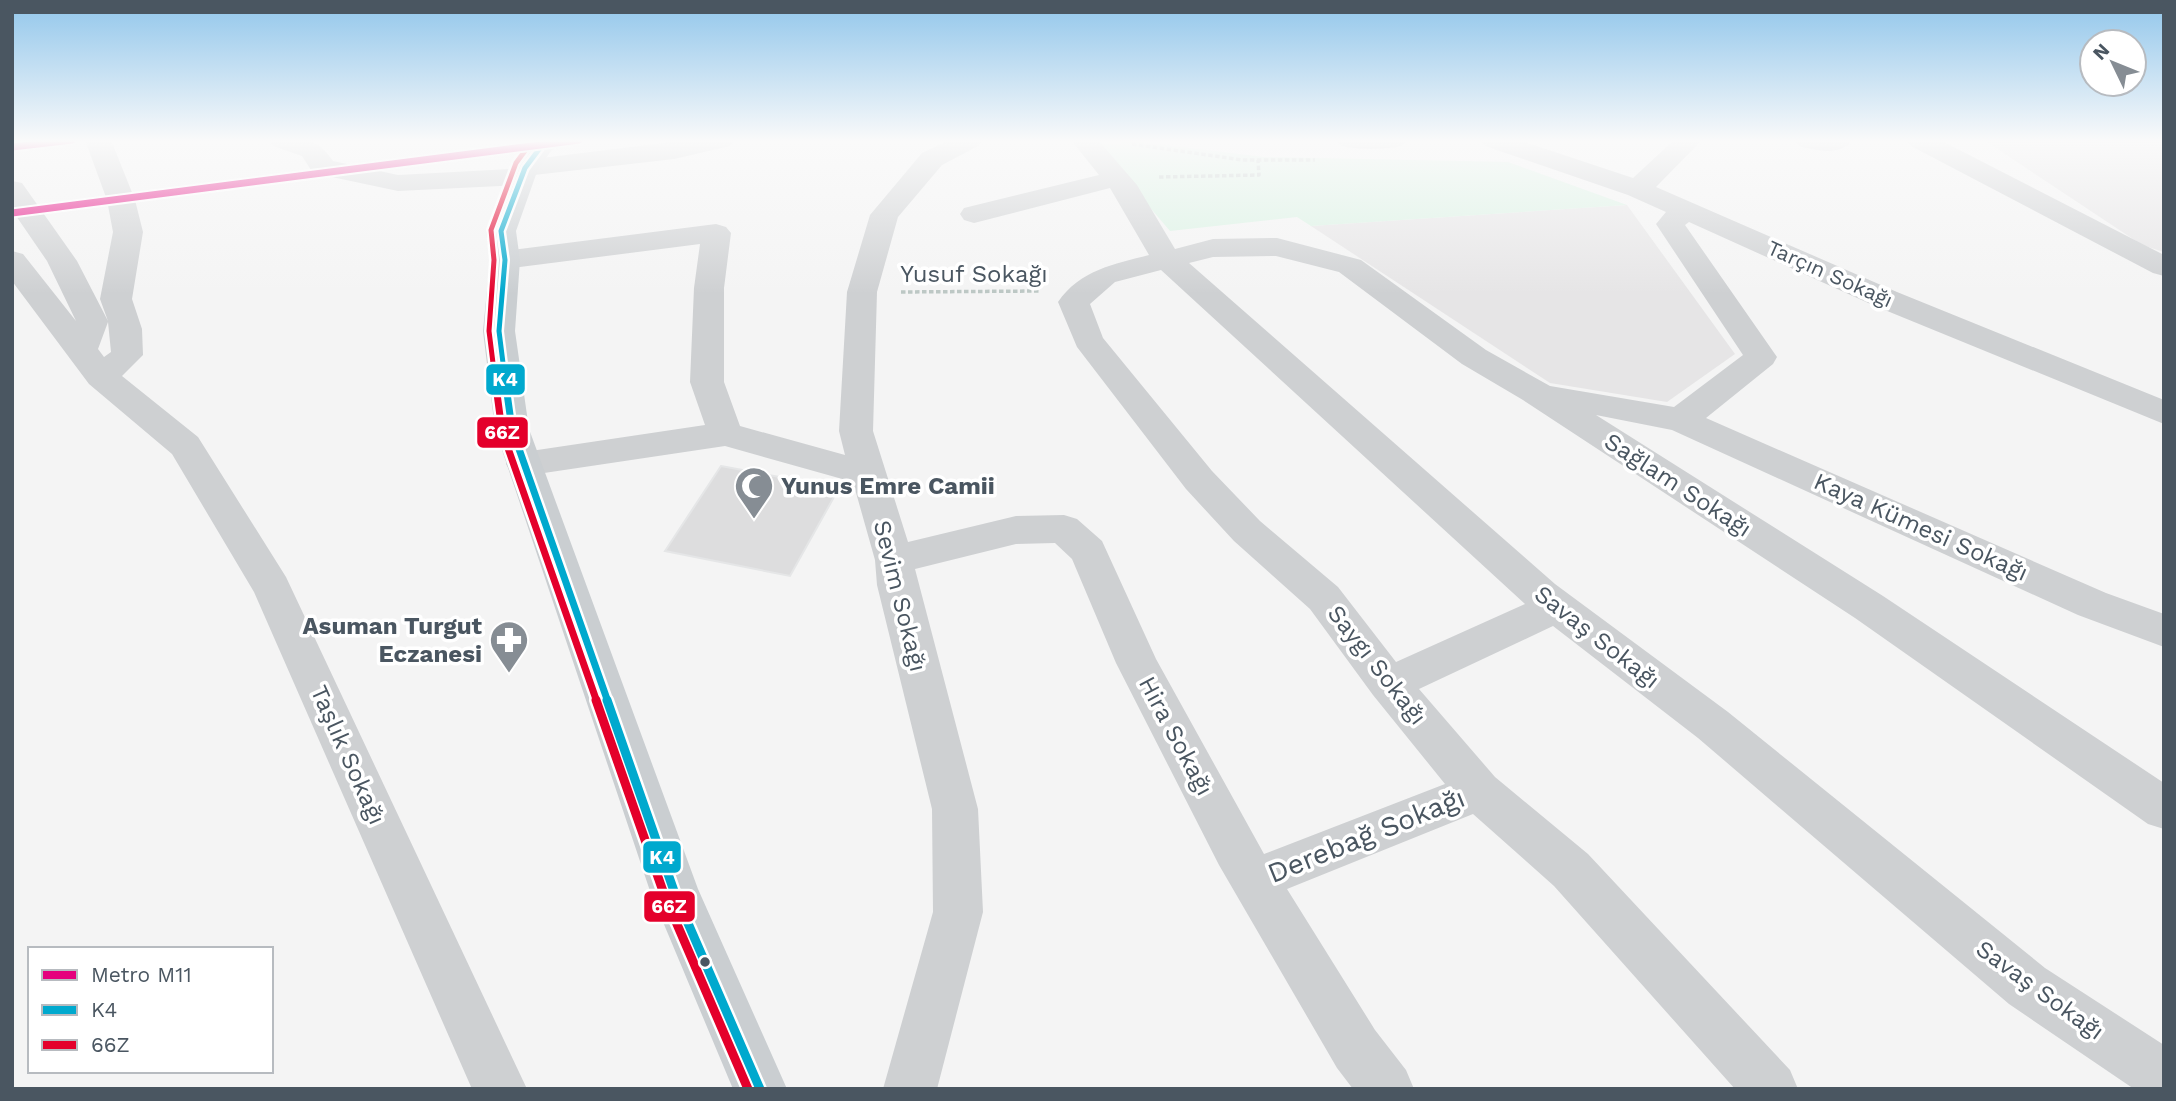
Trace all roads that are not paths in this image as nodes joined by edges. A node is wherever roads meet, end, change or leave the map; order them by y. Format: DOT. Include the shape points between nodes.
graph roads {
  1 [pos="14,191"];
  2 [pos="118,191"];
  3 [pos="518,191"];
  4 [pos="904,191"];
  5 [pos="1064,191"];
  6 [pos="1126,191"];
  7 [pos="1643,191"];
  8 [pos="2019,191"];
  9 [pos="1685,210"];
  10 [pos="974,214"];
  11 [pos="1165,258"];
  12 [pos="12,260"];
  13 [pos="505,260"];
  14 [pos="2164,267"];
  15 [pos="91,363"];
  16 [pos="1535,392"];
  17 [pos="2164,413"];
  18 [pos="1680,420"];
  19 [pos="725,434"];
  20 [pos="524,464"];
  21 [pos="868,474"];
  22 [pos="894,561"];
  23 [pos="1556,607"];
  24 [pos="2164,631"];
  25 [pos="1388,682"];
  26 [pos="1479,791"];
  27 [pos="2164,809"];
  28 [pos="1254,880"];
  29 [pos="2164,1077"];
  30 [pos="500,1089"];
  31 [pos="760,1089"];
  32 [pos="910,1089"];
  33 [pos="1387,1089"];
  34 [pos="1771,1089"];
  1 -- 15 [label="street" via="62,261 92,322"];
  2 -- 15 [label="street" via="128,232 116,299 127,355"];
  3 -- 13 [label="main road" via="501,231"];
  4 -- 21 [label="street, Sevim Sokağı" via="884,215 862,292 856,431"];
  5 -- 10 [label="street"];
  6 -- 11 [label="street, Savaş Sokağı"];
  7 -- 9 [label="street, Tarçın Sokağı"];
  8 -- 14 [label="street"];
  9 -- 17 [label="street, Tarçın Sokağı" via="1886,299"];
  9 -- 18 [label="street" via="1670,224 1761,357"];
  11 -- 16 [label="street, Sağlam Sokağı" via="1213,248 1277,247 1350,266 1474,358"];
  11 -- 23 [label="street, Savaş Sokağı"];
  11 -- 25 [label="street, Saygı Sokağı" via="1104,276 1074,302 1088,340 1199,480 1239,523 1324,598"];
  12 -- 15 [label="street, Taşlık Sokağı"];
  13 -- 19 [label="street" via="716,233 709,288 707,382"];
  13 -- 20 [label="main road" via="499,331 512,429"];
  15 -- 30 [label="street, Taşlık Sokağı" via="185,446 272,588"];
  16 -- 18 [label="street, Kaya Kümesi Sokağı"];
  16 -- 27 [label="street, Sağlam Sokağı" via="1869,607"];
  18 -- 24 [label="street, Kaya Kümesi Sokağı" via="2092,604"];
  19 -- 20 [label="street"];
  19 -- 21 [label="street"];
  20 -- 31 [label="main road" via="674,891"];
  21 -- 22 [label="street, Sevim Sokağı"];
  22 -- 28 [label="street, Hira Sokağı" via="1016,530 1063,529 1088,551 1137,663"];
  22 -- 32 [label="street, Sevim Sokağı" via="955,809 958,912"];
  23 -- 25 [label="street"];
  23 -- 29 [label="street, Savaş Sokağı" via="1713,725 2027,986"];
  25 -- 26 [label="street, Saygı Sokağı"];
  26 -- 28 [label="street, Derebağ Sokağı"];
  26 -- 34 [label="street, Saygı Sokağı" via="1571,870"];
  28 -- 33 [label="street, Hira Sokağı" via="1356,1049"];
}
